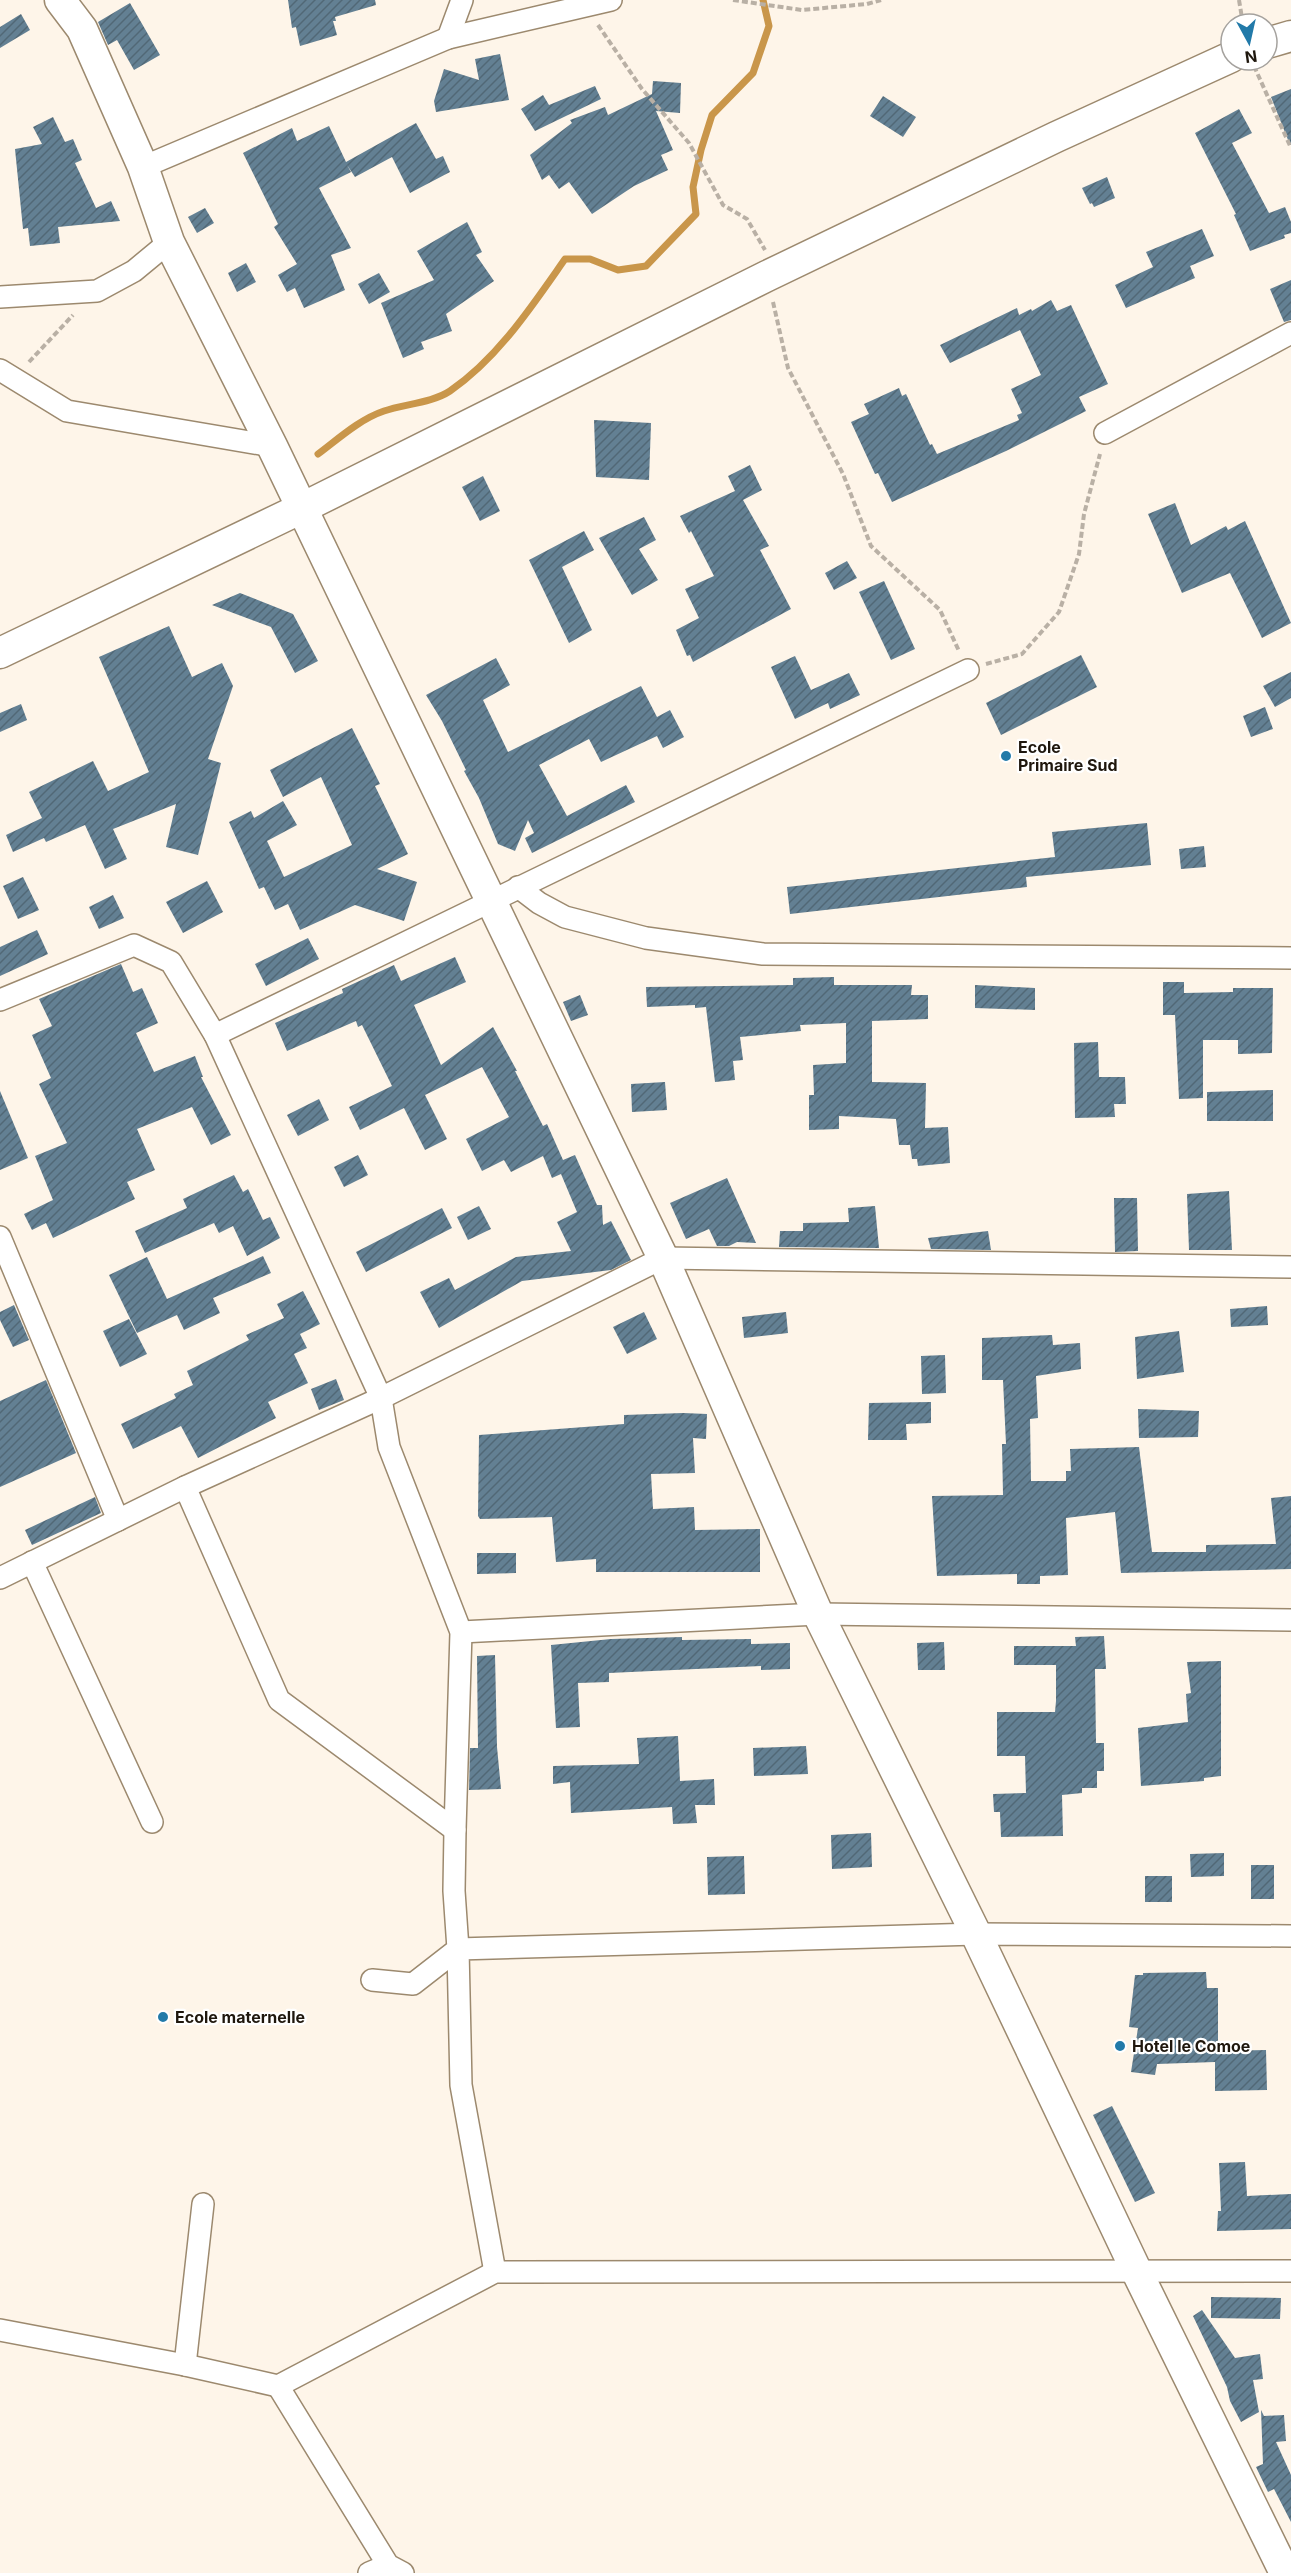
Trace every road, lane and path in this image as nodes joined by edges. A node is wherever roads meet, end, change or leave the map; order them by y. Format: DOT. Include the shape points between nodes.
graph roads {
  1 [pos="60,0"];
  2 [pos="462,0"];
  3 [pos="611,0"];
  4 [pos="733,0"];
  5 [pos="881,0"];
  6 [pos="580,7"];
  7 [pos="448,38"];
  8 [pos="1219,62"];
  9 [pos="1257,72"];
  10 [pos="1291,148"];
  11 [pos="143,167"];
  12 [pos="169,242"];
  13 [pos="767,276"];
  14 [pos="96,291"];
  15 [pos="0,297"];
  16 [pos="1291,333"];
  17 [pos="7,374"];
  18 [pos="1105,433"];
  19 [pos="272,446"];
  20 [pos="302,508"];
  21 [pos="0,653"];
  22 [pos="968,670"];
  23 [pos="518,887"];
  24 [pos="491,900"];
  25 [pos="1291,958"];
  26 [pos="0,1000"];
  27 [pos="215,1035"];
  28 [pos="0,1237"];
  29 [pos="663,1258"];
  30 [pos="1291,1267"];
  31 [pos="7,1275"];
  32 [pos="381,1398"];
  33 [pos="185,1487"];
  34 [pos="118,1520"];
  35 [pos="32,1562"];
  36 [pos="0,1578"];
  37 [pos="818,1614"];
  38 [pos="1291,1620"];
  39 [pos="461,1632"];
  40 [pos="152,1822"];
  41 [pos="455,1830"];
  42 [pos="976,1934"];
  43 [pos="1291,1936"];
  44 [pos="458,1949"];
  45 [pos="372,1980"];
  46 [pos="203,2204"];
  47 [pos="1136,2270"];
  48 [pos="1291,2271"];
  49 [pos="495,2272"];
  50 [pos="0,2330"];
  51 [pos="184,2365"];
  52 [pos="278,2386"];
  53 [pos="388,2571"];
  54 [pos="1285,2573"];
  1 -- 11 [label="main road" via="82,28"];
  2 -- 7 [label="street"];
  3 -- 6 [label="street"];
  4 -- 5 [label="path" via="802,10"];
  6 -- 7 [label="street"];
  6 -- 13 [label="path" via="596,22 642,89 689,143 723,205 747,219 766,251"];
  7 -- 11 [label="street"];
  8 -- 13 [label="main road"];
  9 -- 10 [label="path"];
  11 -- 12 [label="main road"];
  12 -- 14 [label="street" via="134,271"];
  12 -- 19 [label="main road"];
  13 -- 20 [label="main road"];
  13 -- 22 [label="path" via="788,368 843,474 871,546 940,610"];
  14 -- 15 [label="street"];
  14 -- 17 [label="path"];
  16 -- 18 [label="street"];
  17 -- 19 [label="street" via="67,411"];
  18 -- 22 [label="path" via="1084,514 1079,554 1059,612 1022,654"];
  19 -- 20 [label="main road"];
  20 -- 21 [label="main road"];
  20 -- 24 [label="main road"];
  22 -- 23 [label="street"];
  23 -- 24 [label="street"];
  23 -- 25 [label="street" via="565,917 645,938 763,954"];
  24 -- 27 [label="street"];
  24 -- 29 [label="main road"];
  26 -- 27 [label="street" via="134,945 171,962"];
  27 -- 32 [label="street"];
  28 -- 31 [label="street"];
  29 -- 30 [label="street"];
  29 -- 32 [label="street"];
  29 -- 37 [label="main road"];
  31 -- 34 [label="street"];
  32 -- 33 [label="street"];
  32 -- 39 [label="street" via="389,1447"];
  33 -- 34 [label="street"];
  33 -- 41 [label="street" via="279,1700"];
  34 -- 35 [label="street"];
  35 -- 36 [label="street"];
  35 -- 40 [label="street"];
  37 -- 38 [label="street"];
  37 -- 39 [label="street"];
  37 -- 42 [label="main road"];
  39 -- 41 [label="street"];
  41 -- 44 [label="street"];
  42 -- 43 [label="street"];
  42 -- 44 [label="street"];
  42 -- 47 [label="main road"];
  44 -- 45 [label="street" via="412,1983"];
  44 -- 49 [label="street" via="461,2085"];
  46 -- 51 [label="street"];
  47 -- 48 [label="street"];
  47 -- 49 [label="street"];
  47 -- 54 [label="main road"];
  49 -- 52 [label="street"];
  50 -- 51 [label="street"];
  51 -- 52 [label="street"];
  52 -- 53 [label="street"];
}
